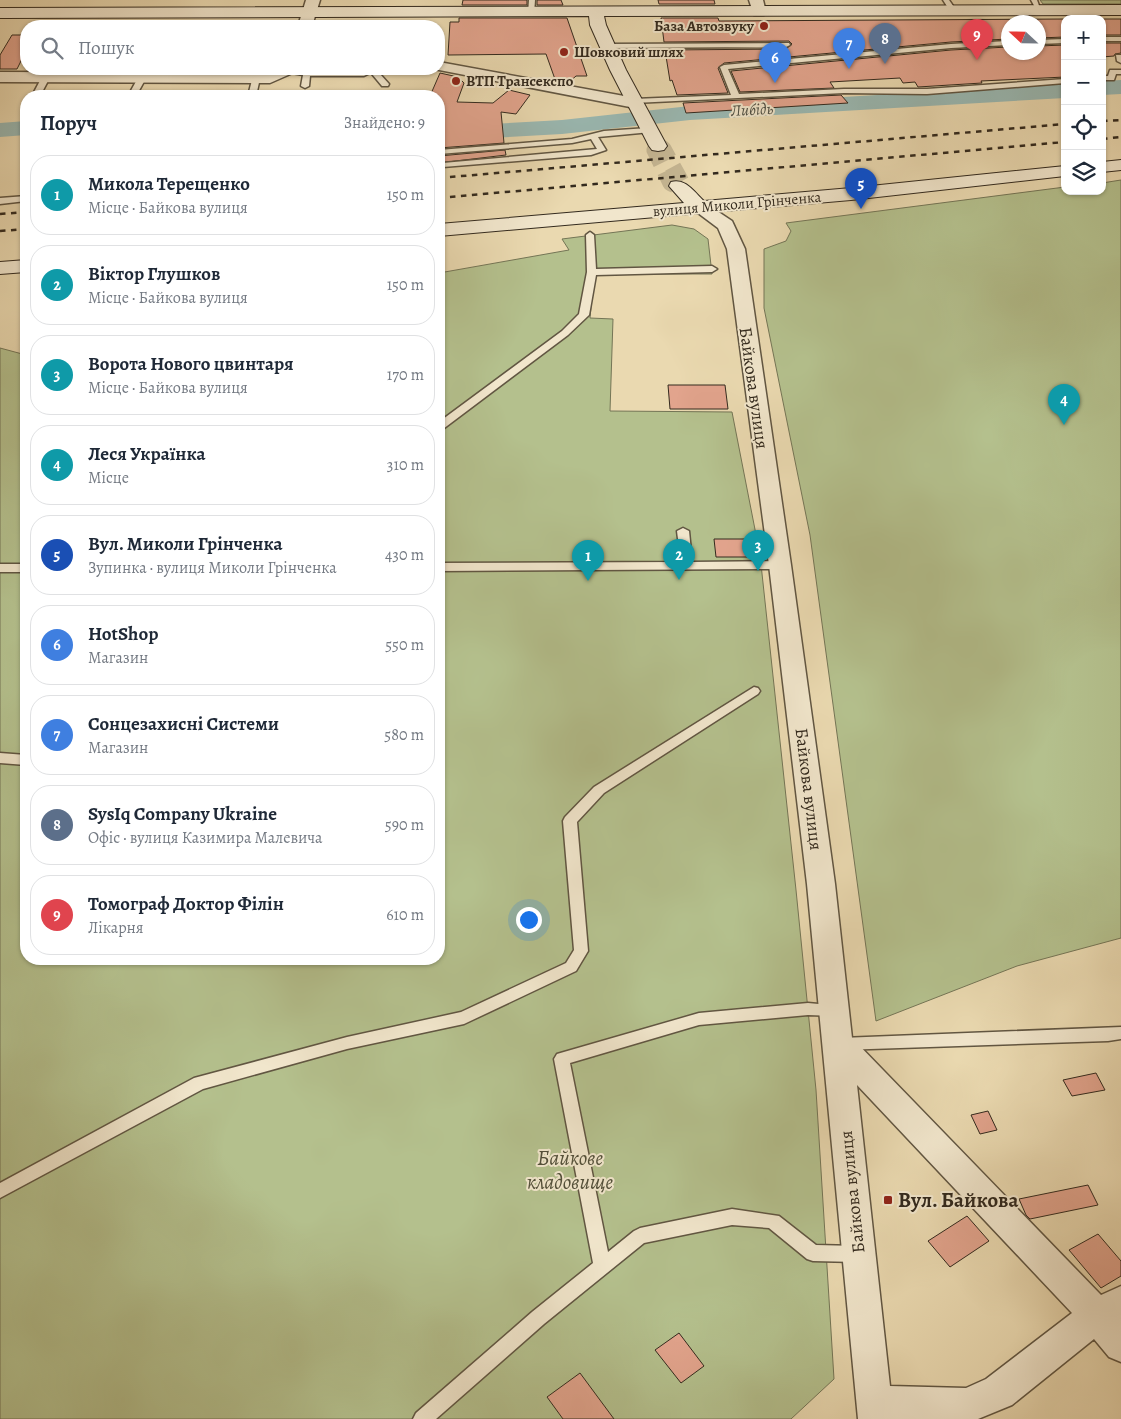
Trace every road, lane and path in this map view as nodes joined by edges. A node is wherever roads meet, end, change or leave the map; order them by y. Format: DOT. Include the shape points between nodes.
graph roads {
  1 [pos="949,5"];
  2 [pos="1037,5"];
  3 [pos="532,6"];
  4 [pos="757,6"];
  5 [pos="1121,10"];
  6 [pos="0,13"];
  7 [pos="309,13"];
  8 [pos="596,13"];
  9 [pos="1072,14"];
  10 [pos="1106,39"];
  11 [pos="1121,39"];
  12 [pos="1061,40"];
  13 [pos="1046,41"];
  14 [pos="1001,43"];
  15 [pos="786,45"];
  16 [pos="608,46"];
  17 [pos="445,67"];
  18 [pos="1121,72"];
  19 [pos="20,74"];
  20 [pos="36,75"];
  21 [pos="189,75"];
  22 [pos="237,75"];
  23 [pos="272,75"];
  24 [pos="307,75"];
  25 [pos="377,75"];
  26 [pos="0,77"];
  27 [pos="46,77"];
  28 [pos="142,78"];
  29 [pos="263,78"];
  30 [pos="1106,78"];
  31 [pos="1061,81"];
  32 [pos="385,84"];
  33 [pos="305,86"];
  34 [pos="39,90"];
  35 [pos="135,90"];
  36 [pos="256,90"];
  37 [pos="736,97"];
  38 [pos="636,104"];
  39 [pos="648,130"];
  40 [pos="594,135"];
  41 [pos="658,146"];
  42 [pos="445,152"];
  43 [pos="445,165"];
  44 [pos="1121,165"];
  45 [pos="1106,167"];
  46 [pos="1061,171"];
  47 [pos="678,186"];
  48 [pos="20,199"];
  49 [pos="0,201"];
  50 [pos="699,207"];
  51 [pos="445,229"];
  52 [pos="590,235"];
  53 [pos="20,266"];
  54 [pos="0,268"];
  55 [pos="712,269"];
  56 [pos="592,272"];
  57 [pos="445,423"];
  58 [pos="683,531"];
  59 [pos="765,565"];
  60 [pos="687,566"];
  61 [pos="445,567"];
  62 [pos="0,568"];
  63 [pos="20,568"];
  64 [pos="754,691"];
  65 [pos="0,758"];
  66 [pos="20,760"];
  67 [pos="835,1010"];
  68 [pos="1121,1033"];
  69 [pos="838,1044"];
  70 [pos="0,1191"];
  71 [pos="859,1254"];
  72 [pos="602,1266"];
  73 [pos="1109,1308"];
  74 [pos="1121,1345"];
  75 [pos="875,1411"];
  76 [pos="923,1413"];
  77 [pos="422,1419"];
  1 -- 2 [label="main road"];
  1 -- 4 [label="main road"];
  2 -- 9 [label="main road"];
  3 -- 7 [label="main road"];
  3 -- 8 [label="main road"];
  4 -- 8 [label="main road"];
  5 -- 9 [label="main road"];
  6 -- 7 [label="main road"];
  8 -- 16 [label="main road"];
  10 -- 11 [label="lane"];
  12 -- 13 [label="lane"];
  14 -- 37 [label="lane" via="724,67"];
  15 -- 16 [label="lane"];
  16 -- 38 [label="main road"];
  17 -- 38 [label="street"];
  18 -- 30 [label="lane" via="1113,72 1111,78"];
  19 -- 26 [label="street"];
  20 -- 27 [label="street"];
  21 -- 28 [label="street"];
  22 -- 29 [label="street"];
  23 -- 29 [label="street"];
  24 -- 33 [label="lane"];
  25 -- 32 [label="lane"];
  27 -- 28 [label="street"];
  27 -- 34 [label="lane"];
  28 -- 35 [label="lane"];
  29 -- 36 [label="lane"];
  31 -- 37 [label="lane" via="916,91"];
  37 -- 38 [label="lane"];
  38 -- 39 [label="main road"];
  39 -- 40 [label="lane"];
  39 -- 41 [label="main road"];
  40 -- 42 [label="lane" via="572,141"];
  40 -- 43 [label="lane" via="602,150 591,153"];
  44 -- 45 [label="main road"];
  46 -- 50 [label="main road, вулиця Миколи Грінченка"];
  47 -- 50 [label="main road, Байкова вулиця"];
  48 -- 49 [label="lane"];
  50 -- 51 [label="main road, вулиця Миколи Грінченка"];
  50 -- 59 [label="street, Байкова вулиця" via="726,225 736,249 766,474"];
  52 -- 56 [label="lane"];
  53 -- 54 [label="main road"];
  55 -- 56 [label="lane"];
  56 -- 57 [label="lane" via="584,315 566,333"];
  58 -- 60 [label="lane"];
  59 -- 60 [label="lane"];
  59 -- 67 [label="street, Байкова вулиця" via="821,884"];
  60 -- 61 [label="lane"];
  62 -- 63 [label="lane"];
  64 -- 70 [label="lane" via="600,790 570,821 581,951 571,967 464,1018 347,1043 199,1084"];
  65 -- 66 [label="lane"];
  67 -- 69 [label="street, Байкова вулиця"];
  67 -- 72 [label="lane" via="808,1009 699,1019 562,1059"];
  68 -- 69 [label="lane"];
  69 -- 71 [label="street, Байкова вулиця"];
  69 -- 73 [label="street"];
  71 -- 72 [label="lane" via="813,1253 772,1221 732,1218 640,1236"];
  71 -- 75 [label="street, Байкова вулиця"];
  72 -- 77 [label="lane"];
  73 -- 74 [label="street"];
  73 -- 76 [label="street" via="999,1392 966,1406"];
  75 -- 76 [label="street"];
}
